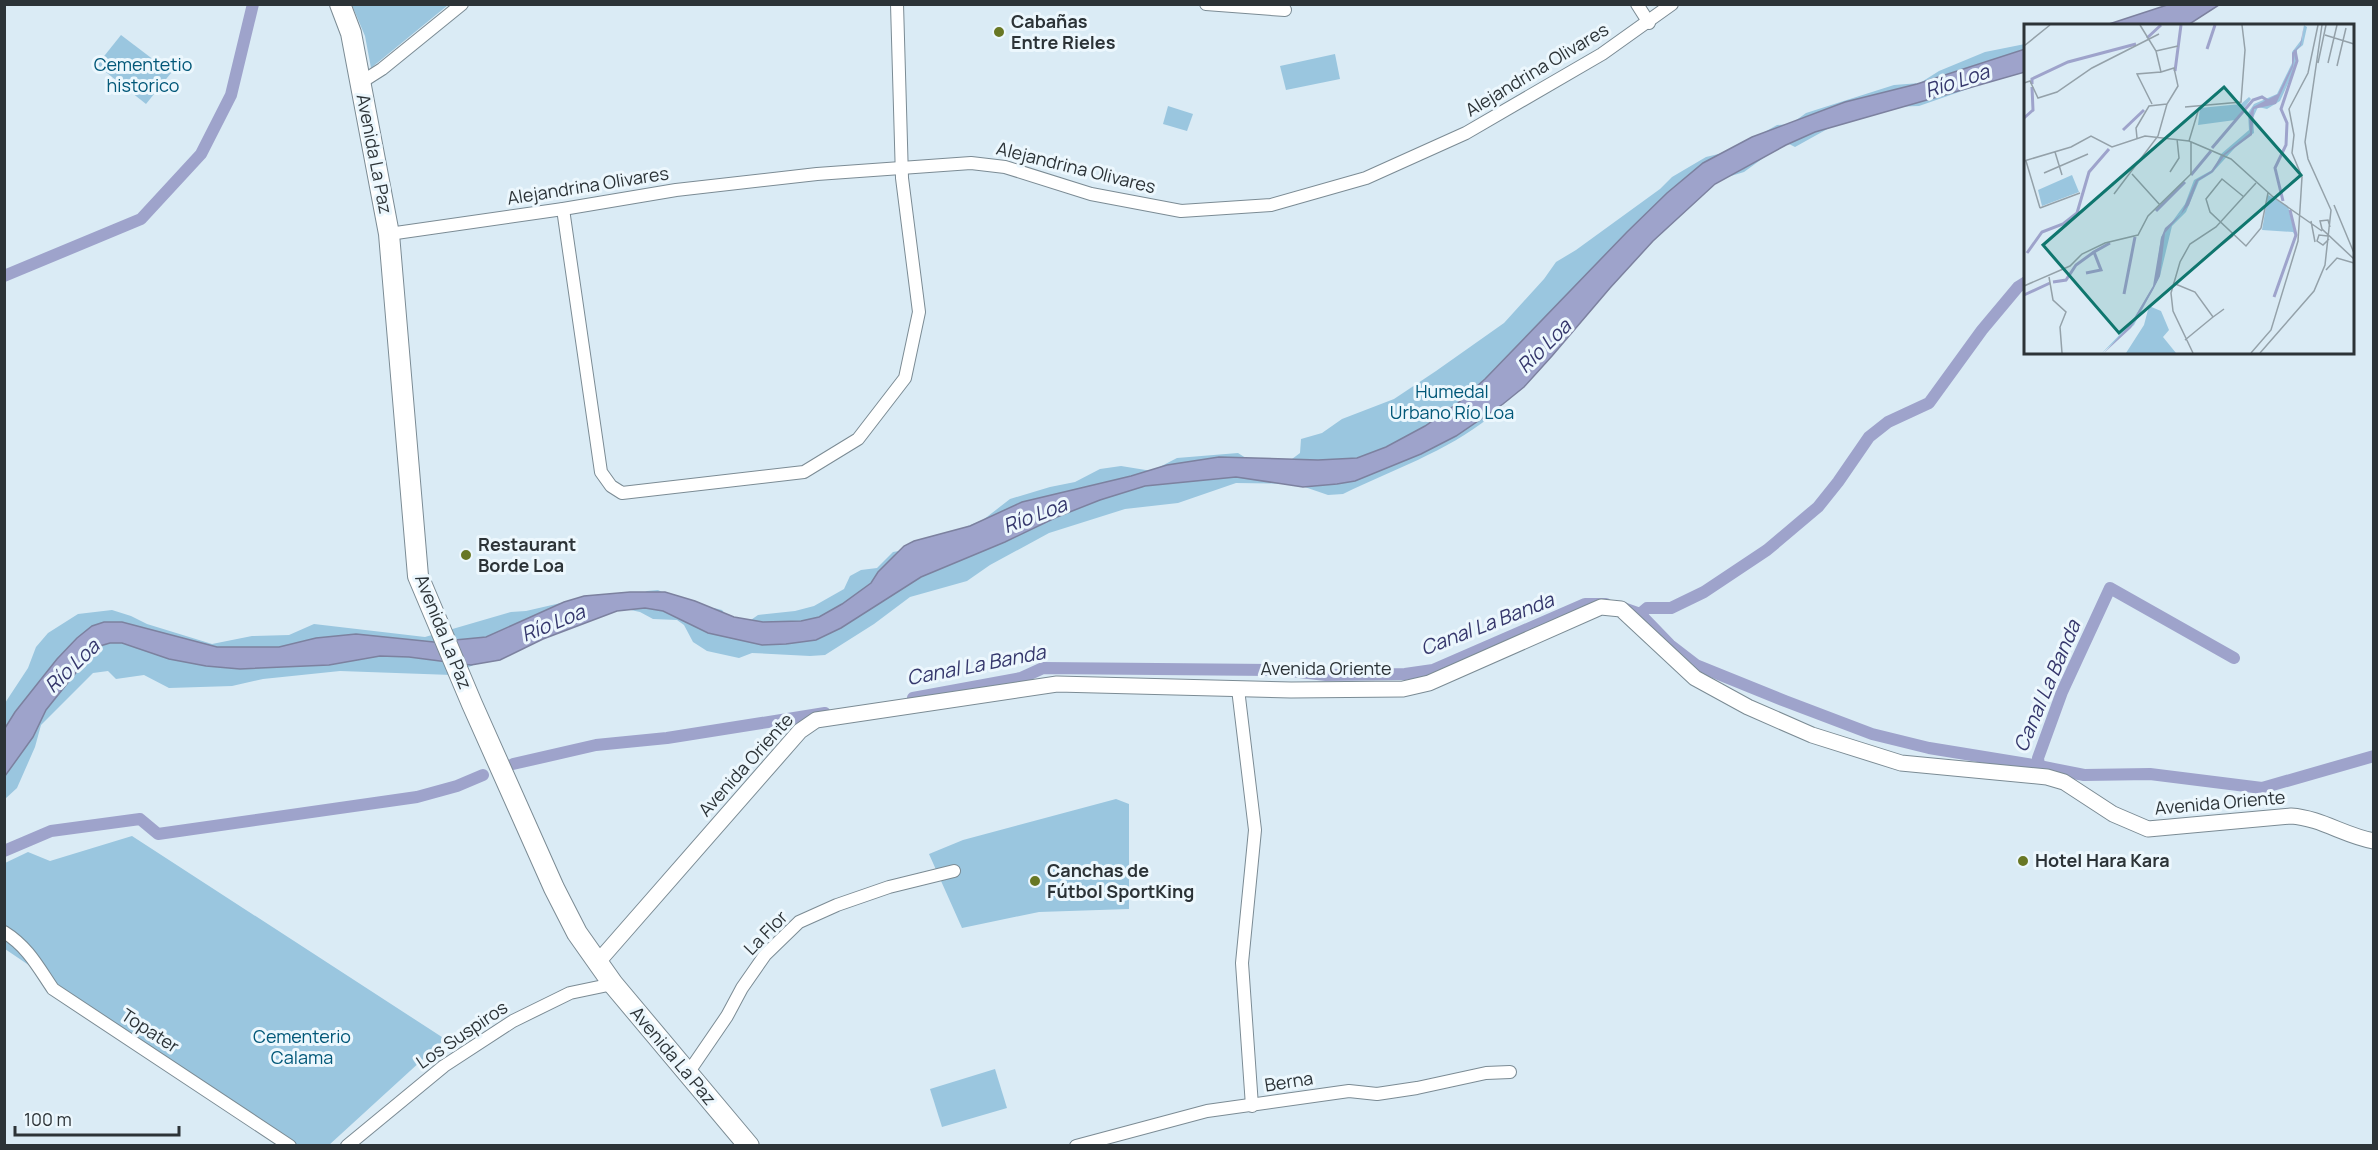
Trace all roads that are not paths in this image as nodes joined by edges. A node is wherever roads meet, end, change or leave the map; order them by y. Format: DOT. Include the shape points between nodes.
graph roads {
  1 [pos="340,4"];
  2 [pos="462,4"];
  3 [pos="897,4"];
  4 [pos="1206,4"];
  5 [pos="1637,4"];
  6 [pos="1672,4"];
  7 [pos="1285,10"];
  8 [pos="1649,23"];
  9 [pos="360,82"];
  10 [pos="902,167"];
  11 [pos="563,209"];
  12 [pos="389,234"];
  13 [pos="1238,689"];
  14 [pos="2373,841"];
  15 [pos="954,871"];
  16 [pos="4,932"];
  17 [pos="597,963"];
  18 [pos="613,984"];
  19 [pos="1510,1072"];
  20 [pos="688,1073"];
  21 [pos="1252,1106"];
  22 [pos="290,1146"];
  23 [pos="347,1146"];
  24 [pos="749,1146"];
  25 [pos="1076,1146"];
  1 -- 9 [label="main road, Avenida La Paz" via="351,33"];
  2 -- 9 [label="street" via="382,69"];
  3 -- 10 [label="street"];
  4 -- 7 [label="street"];
  5 -- 8 [label="street"];
  6 -- 8 [label="street, Alejandrina Olivares"];
  8 -- 10 [label="street, Alejandrina Olivares" via="1466,133 1366,178 1271,206 1181,211 1091,194 1005,167 971,163"];
  9 -- 12 [label="main road, Avenida La Paz"];
  10 -- 11 [label="street, Alejandrina Olivares" via="676,190"];
  10 -- 11 [label="street" via="919,312 905,378 858,439 804,472 622,493 605,480"];
  11 -- 12 [label="street, Alejandrina Olivares"];
  12 -- 17 [label="main road, Avenida La Paz" via="418,576 554,888"];
  13 -- 14 [label="street, Avenida Oriente" via="1412,687 1601,607 1621,609 1695,678 1812,735 1890,760 2048,777 2148,829 2291,816 2308,817"];
  13 -- 17 [label="street, Avenida Oriente" via="1056,684 816,720 800,731"];
  13 -- 21 [label="street" via="1256,830 1242,963"];
  15 -- 20 [label="street, La Flor" via="837,904 799,922 765,955"];
  16 -- 22 [label="street, Topater" via="34,957 53,989"];
  17 -- 18 [label="main road, Avenida La Paz"];
  18 -- 20 [label="main road, Avenida La Paz"];
  18 -- 23 [label="street, Los Suspiros" via="570,993 513,1021 444,1066"];
  19 -- 21 [label="street, Berna" via="1377,1094 1349,1091"];
  20 -- 24 [label="main road, Avenida La Paz"];
  21 -- 25 [label="street, Berna" via="1207,1111"];
}
